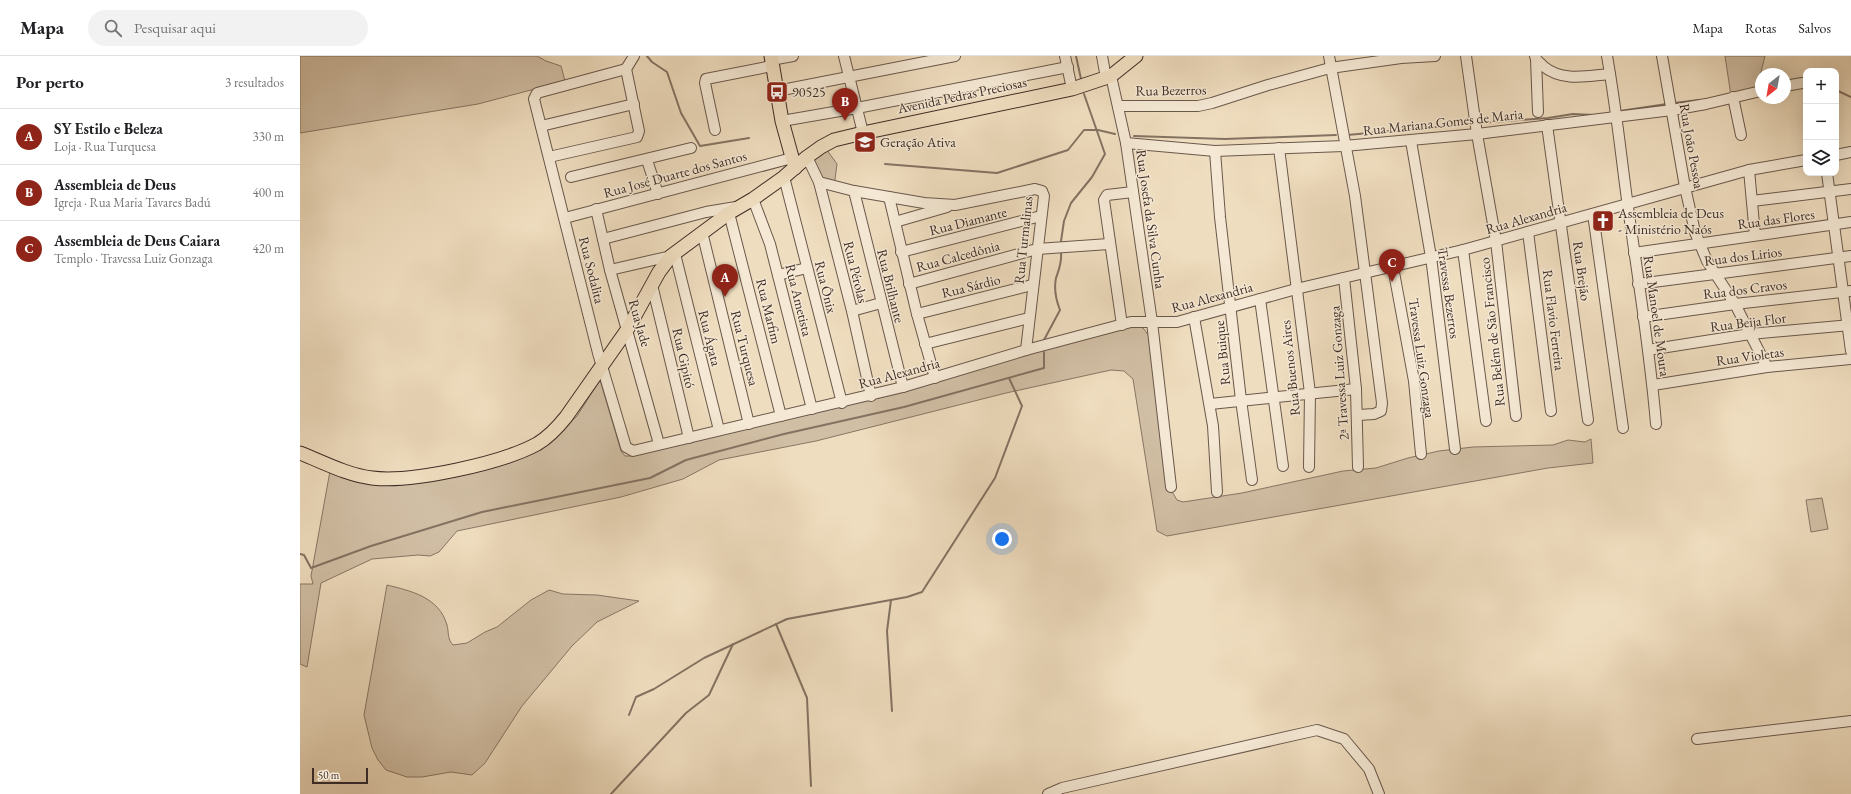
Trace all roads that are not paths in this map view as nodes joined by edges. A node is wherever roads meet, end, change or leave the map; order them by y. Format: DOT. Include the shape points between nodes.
graph roads {
  1 [pos="634,56"];
  2 [pos="792,56"];
  3 [pos="844,56"];
  4 [pos="955,56"];
  5 [pos="1065,56"];
  6 [pos="1102,56"];
  7 [pos="1136,56"];
  8 [pos="1329,56"];
  9 [pos="1435,56"];
  10 [pos="1466,56"];
  11 [pos="1606,56"];
  12 [pos="1662,56"];
  13 [pos="1536,58"];
  14 [pos="771,61"];
  15 [pos="1068,68"];
  16 [pos="1330,68"];
  17 [pos="626,69"];
  18 [pos="1610,74"];
  19 [pos="849,77"];
  20 [pos="1109,77"];
  21 [pos="1802,83"];
  22 [pos="1791,85"];
  23 [pos="1072,89"];
  24 [pos="777,91"];
  25 [pos="1755,92"];
  26 [pos="1733,97"];
  27 [pos="634,104"];
  28 [pos="1118,106"];
  29 [pos="857,108"];
  30 [pos="1671,108"];
  31 [pos="1616,110"];
  32 [pos="1538,112"];
  33 [pos="782,121"];
  34 [pos="1547,125"];
  35 [pos="541,126"];
  36 [pos="715,130"];
  37 [pos="862,133"];
  38 [pos="1477,134"];
  39 [pos="1741,135"];
  40 [pos="1411,141"];
  41 [pos="1126,143"];
  42 [pos="1344,146"];
  43 [pos="691,148"];
  44 [pos="1279,148"];
  45 [pos="1215,151"];
  46 [pos="1851,152"];
  47 [pos="1839,154"];
  48 [pos="549,157"];
  49 [pos="807,157"];
  50 [pos="647,160"];
  51 [pos="1803,161"];
  52 [pos="793,163"];
  53 [pos="1749,170"];
  54 [pos="1827,176"];
  55 [pos="571,177"];
  56 [pos="784,178"];
  57 [pos="819,182"];
  58 [pos="1685,187"];
  59 [pos="1851,188"];
  60 [pos="854,191"];
  61 [pos="1829,191"];
  62 [pos="1133,192"];
  63 [pos="658,194"];
  64 [pos="889,197"];
  65 [pos="753,199"];
  66 [pos="1752,201"];
  67 [pos="955,205"];
  68 [pos="1627,205"];
  69 [pos="742,206"];
  70 [pos="596,209"];
  71 [pos="729,213"];
  72 [pos="1592,214"];
  73 [pos="1041,216"];
  74 [pos="565,218"];
  75 [pos="895,222"];
  76 [pos="1851,222"];
  77 [pos="1561,223"];
  78 [pos="1833,225"];
  79 [pos="702,232"];
  80 [pos="1528,232"];
  81 [pos="1755,235"];
  82 [pos="603,239"];
  83 [pos="1496,241"];
  84 [pos="1109,244"];
  85 [pos="1700,244"];
  86 [pos="1037,248"];
  87 [pos="1463,250"];
  88 [pos="901,252"];
  89 [pos="1634,253"];
  90 [pos="673,255"];
  91 [pos="1851,256"];
  92 [pos="1431,257"];
  93 [pos="1837,258"];
  94 [pos="1393,267"];
  95 [pos="807,268"];
  96 [pos="610,270"];
  97 [pos="1715,273"];
  98 [pos="1364,274"];
  99 [pos="778,275"];
  100 [pos="1344,278"];
  101 [pos="909,284"];
  102 [pos="1638,284"];
  103 [pos="652,285"];
  104 [pos="1032,285"];
  105 [pos="1296,289"];
  106 [pos="1847,291"];
  107 [pos="1260,299"];
  108 [pos="881,303"];
  109 [pos="1735,304"];
  110 [pos="1231,306"];
  111 [pos="852,311"];
  112 [pos="917,314"];
  113 [pos="1194,317"];
  114 [pos="1643,317"];
  115 [pos="1029,318"];
  116 [pos="1152,322"];
  117 [pos="1122,325"];
  118 [pos="1849,325"];
  119 [pos="627,330"];
  120 [pos="1750,334"];
  121 [pos="925,344"];
  122 [pos="1026,350"];
  123 [pos="1648,350"];
  124 [pos="1851,351"];
  125 [pos="1851,359"];
  126 [pos="602,365"];
  127 [pos="1767,367"];
  128 [pos="935,378"];
  129 [pos="1653,385"];
  130 [pos="903,388"];
  131 [pos="1356,389"];
  132 [pos="1310,393"];
  133 [pos="871,396"];
  134 [pos="1274,397"];
  135 [pos="1241,400"];
  136 [pos="842,403"];
  137 [pos="1210,404"];
  138 [pos="812,409"];
  139 [pos="1551,411"];
  140 [pos="1358,415"];
  141 [pos="782,416"];
  142 [pos="1516,416"];
  143 [pos="1588,420"];
  144 [pos="1486,421"];
  145 [pos="749,424"];
  146 [pos="1656,424"];
  147 [pos="1623,428"];
  148 [pos="718,430"];
  149 [pos="689,438"];
  150 [pos="659,444"];
  151 [pos="626,447"];
  152 [pos="1455,449"];
  153 [pos="300,453"];
  154 [pos="1421,454"];
  155 [pos="1283,466"];
  156 [pos="1309,467"];
  157 [pos="1358,467"];
  158 [pos="1252,480"];
  159 [pos="1171,487"];
  160 [pos="1218,492"];
  161 [pos="1851,721"];
  162 [pos="1697,739"];
  163 [pos="1048,794"];
  164 [pos="1379,794"];
  1 -- 17 [label="street"];
  2 -- 14 [label="street"];
  3 -- 19 [label="street"];
  4 -- 19 [label="street"];
  5 -- 15 [label="street"];
  6 -- 20 [label="street, Rua Josefa da Silva Cunha"];
  7 -- 20 [label="main road, Avenida Pedras Preciosas"];
  8 -- 16 [label="street"];
  9 -- 16 [label="street, Rua Bezerros"];
  10 -- 38 [label="street, Rua Belém de São Francisco"];
  11 -- 18 [label="street, Rua Manoel de Moura"];
  12 -- 30 [label="street, Rua João Pessoa"];
  13 -- 18 [label="street" via="1551,71 1567,77"];
  13 -- 32 [label="street"];
  14 -- 24 [label="main road"];
  14 -- 36 [label="street" via="706,79"];
  15 -- 23 [label="street"];
  15 -- 29 [label="street"];
  16 -- 28 [label="street, Rua Bezerros" via="1205,105"];
  16 -- 42 [label="street"];
  17 -- 27 [label="street"];
  17 -- 35 [label="street, Rua Sodalita" via="537,93 534,99"];
  18 -- 31 [label="street, Rua Manoel de Moura"];
  19 -- 24 [label="street"];
  19 -- 29 [label="street"];
  20 -- 23 [label="main road, Avenida Pedras Preciosas"];
  20 -- 28 [label="street, Rua Josefa da Silva Cunha"];
  21 -- 22 [label="street"];
  23 -- 37 [label="main road, Avenida Pedras Preciosas"];
  24 -- 33 [label="main road"];
  25 -- 26 [label="street, Rua Mariana Gomes de Maria"];
  26 -- 30 [label="street, Rua Mariana Gomes de Maria" via="1706,104"];
  26 -- 39 [label="street"];
  27 -- 35 [label="street"];
  27 -- 48 [label="street" via="639,131 637,137"];
  28 -- 41 [label="street, Rua Josefa da Silva Cunha"];
  29 -- 33 [label="street"];
  29 -- 37 [label="street"];
  30 -- 31 [label="street, Rua Mariana Gomes de Maria"];
  30 -- 58 [label="street, Rua João Pessoa"];
  31 -- 34 [label="street, Rua Mariana Gomes de Maria"];
  31 -- 68 [label="street, Rua Manoel de Moura"];
  33 -- 52 [label="main road"];
  34 -- 38 [label="street, Rua Mariana Gomes de Maria"];
  34 -- 77 [label="street, Rua Brejão"];
  35 -- 48 [label="street, Rua Sodalita"];
  37 -- 49 [label="main road, Avenida Pedras Preciosas" via="834,140"];
  38 -- 40 [label="street, Rua Mariana Gomes de Maria"];
  38 -- 83 [label="street, Rua Belém de São Francisco"];
  40 -- 42 [label="street, Rua Mariana Gomes de Maria"];
  40 -- 92 [label="street, Travessa Bezerros"];
  41 -- 45 [label="street, Rua Mariana Gomes de Maria"];
  41 -- 62 [label="street, Rua Josefa da Silva Cunha"];
  42 -- 44 [label="street, Rua Mariana Gomes de Maria"];
  42 -- 98 [label="street" via="1355,196"];
  43 -- 50 [label="street"];
  44 -- 45 [label="street, Rua Mariana Gomes de Maria"];
  44 -- 105 [label="street, Rua Buenos Aires"];
  45 -- 110 [label="street, Rua Buique"];
  46 -- 47 [label="street"];
  48 -- 74 [label="street, Rua Sodalita"];
  49 -- 52 [label="main road, Avenida Pedras Preciosas"];
  49 -- 57 [label="street, Rua Pérolas"];
  50 -- 55 [label="street"];
  50 -- 63 [label="street"];
  51 -- 53 [label="street, Rua Alexandria"];
  52 -- 56 [label="main road, Avenida Pedras Preciosas"];
  52 -- 63 [label="street, Rua José Duarte dos Santos"];
  53 -- 58 [label="street, Rua Alexandria"];
  53 -- 66 [label="street"];
  54 -- 61 [label="street"];
  56 -- 65 [label="main road, Avenida Pedras Preciosas"];
  56 -- 95 [label="street, Rua Ônix"];
  57 -- 60 [label="street, Rua Turmalinas"];
  57 -- 111 [label="street, Rua Pérolas"];
  58 -- 68 [label="street, Rua Alexandria"];
  58 -- 85 [label="street, Rua João Pessoa"];
  59 -- 61 [label="street"];
  60 -- 64 [label="street, Rua Turmalinas"];
  60 -- 108 [label="street, Rua Brilhante"];
  61 -- 66 [label="street"];
  61 -- 78 [label="street"];
  62 -- 84 [label="street" via="1107,195 1104,198"];
  62 -- 116 [label="street, Rua Josefa da Silva Cunha"];
  63 -- 70 [label="street, Rua José Duarte dos Santos"];
  64 -- 67 [label="street, Rua Turmalinas"];
  64 -- 75 [label="street"];
  65 -- 69 [label="main road, Avenida Pedras Preciosas"];
  65 -- 99 [label="street, Rua Ametista"];
  66 -- 81 [label="street"];
  67 -- 73 [label="street, Rua Turmalinas" via="1035,188 1043,193"];
  67 -- 75 [label="street"];
  68 -- 72 [label="street, Rua Alexandria"];
  68 -- 89 [label="street, Rua Manoel de Moura"];
  69 -- 71 [label="main road, Avenida Pedras Preciosas"];
  69 -- 82 [label="street" via="706,212"];
  70 -- 74 [label="street, Rua José Duarte dos Santos"];
  70 -- 82 [label="street, Rua Jade"];
  71 -- 79 [label="main road, Avenida Pedras Preciosas"];
  71 -- 141 [label="street, Rua Marfim"];
  72 -- 77 [label="street, Rua Alexandria"];
  72 -- 147 [label="street"];
  73 -- 86 [label="street, Rua Turmalinas"];
  73 -- 88 [label="street, Rua Diamante"];
  74 -- 126 [label="street, Rua Sodalita"];
  75 -- 88 [label="street"];
  76 -- 78 [label="street, Rua das Flores"];
  77 -- 80 [label="street, Rua Alexandria"];
  77 -- 143 [label="street, Rua Brejão"];
  78 -- 81 [label="street, Rua das Flores"];
  78 -- 93 [label="street"];
  79 -- 90 [label="main road, Avenida Pedras Preciosas"];
  79 -- 145 [label="street, Rua Turquesa"];
  80 -- 83 [label="street, Rua Alexandria"];
  80 -- 139 [label="street, Rua Flavio Ferreira"];
  81 -- 85 [label="street, Rua das Flores"];
  82 -- 96 [label="street, Rua Jade"];
  83 -- 87 [label="street, Rua Alexandria"];
  83 -- 142 [label="street, Rua Belém de São Francisco"];
  84 -- 86 [label="street, Rua Calcedônia"];
  84 -- 117 [label="street"];
  85 -- 89 [label="street, Rua das Flores"];
  85 -- 97 [label="street, Rua João Pessoa"];
  86 -- 101 [label="street, Rua Calcedônia"];
  86 -- 104 [label="street, Rua Turmalinas"];
  87 -- 92 [label="street, Rua Alexandria"];
  87 -- 144 [label="street"];
  88 -- 101 [label="street"];
  89 -- 102 [label="street, Rua Manoel de Moura"];
  90 -- 96 [label="street"];
  90 -- 103 [label="main road, Avenida Pedras Preciosas"];
  90 -- 148 [label="street, Rua Ágata"];
  91 -- 93 [label="street, Rua dos Lirios"];
  92 -- 94 [label="street, Rua Alexandria"];
  92 -- 152 [label="street, Travessa Bezerros"];
  93 -- 97 [label="street, Rua dos Lirios"];
  93 -- 106 [label="street"];
  94 -- 98 [label="street, Rua Alexandria"];
  94 -- 154 [label="street, Travessa Luiz Gonzaga" via="1413,374"];
  95 -- 99 [label="street"];
  95 -- 136 [label="street, Rua Ônix"];
  96 -- 119 [label="street, Rua Jade"];
  97 -- 102 [label="street, Rua dos Lirios"];
  97 -- 109 [label="street, Rua João Pessoa"];
  98 -- 100 [label="street, Rua Alexandria"];
  98 -- 140 [label="street" via="1382,403 1381,411"];
  99 -- 138 [label="street, Rua Ametista"];
  100 -- 105 [label="street, Rua Alexandria"];
  100 -- 131 [label="street, 2ª Travessa Luiz Gonzaga"];
  101 -- 112 [label="street"];
  102 -- 114 [label="street, Rua Manoel de Moura"];
  103 -- 119 [label="main road, Avenida Pedras Preciosas"];
  103 -- 149 [label="street, Rua Gipitó"];
  104 -- 112 [label="street, Rua Sárdio"];
  104 -- 115 [label="street, Rua Turmalinas"];
  105 -- 107 [label="street, Rua Alexandria"];
  105 -- 132 [label="street, Rua Buenos Aires"];
  106 -- 109 [label="street, Rua dos Cravos"];
  106 -- 118 [label="street"];
  107 -- 110 [label="street, Rua Alexandria"];
  107 -- 134 [label="street"];
  108 -- 111 [label="street"];
  108 -- 130 [label="street, Rua Brilhante"];
  109 -- 114 [label="street, Rua dos Cravos"];
  109 -- 120 [label="street, Rua João Pessoa"];
  110 -- 113 [label="street, Rua Alexandria"];
  110 -- 135 [label="street, Rua Buique"];
  111 -- 133 [label="street, Rua Pérolas"];
  112 -- 121 [label="street"];
  113 -- 116 [label="street, Rua Alexandria" via="1167,323"];
  113 -- 137 [label="street"];
  114 -- 123 [label="street, Rua Manoel de Moura"];
  115 -- 121 [label="street"];
  115 -- 122 [label="street, Rua Turmalinas"];
  116 -- 117 [label="street, Rua Alexandria" via="1131,322"];
  116 -- 159 [label="street, Rua Josefa da Silva Cunha"];
  117 -- 122 [label="street, Rua Alexandria"];
  118 -- 120 [label="street, Rua Beija Flor"];
  118 -- 124 [label="street"];
  119 -- 126 [label="main road, Avenida Pedras Preciosas"];
  119 -- 150 [label="street, Rua Jade"];
  120 -- 123 [label="street, Rua Beija Flor"];
  120 -- 127 [label="street, Rua João Pessoa"];
  121 -- 128 [label="street"];
  122 -- 128 [label="street, Rua Alexandria"];
  123 -- 129 [label="street, Rua Manoel de Moura"];
  125 -- 127 [label="street, Rua Violetas"];
  126 -- 151 [label="street, Rua Sodalita"];
  126 -- 153 [label="main road, Avenida Pedras Preciosas" via="566,417 547,436 537,444 481,464 429,475 371,478"];
  127 -- 129 [label="street, Rua Violetas"];
  128 -- 130 [label="street, Rua Alexandria"];
  129 -- 146 [label="street, Rua Manoel de Moura"];
  130 -- 133 [label="street, Rua Alexandria"];
  131 -- 132 [label="street"];
  131 -- 140 [label="street, 2ª Travessa Luiz Gonzaga"];
  132 -- 134 [label="street"];
  132 -- 156 [label="street, Rua Buenos Aires"];
  133 -- 136 [label="street, Rua Alexandria"];
  134 -- 135 [label="street"];
  134 -- 155 [label="street"];
  135 -- 137 [label="street"];
  135 -- 158 [label="street, Rua Buique"];
  136 -- 138 [label="street, Rua Alexandria"];
  137 -- 160 [label="street"];
  138 -- 141 [label="street, Rua Alexandria"];
  140 -- 157 [label="street, 2ª Travessa Luiz Gonzaga"];
  141 -- 145 [label="street, Rua Alexandria"];
  145 -- 148 [label="street, Rua Alexandria"];
  148 -- 149 [label="street, Rua Alexandria"];
  149 -- 150 [label="street, Rua Alexandria"];
  150 -- 151 [label="street, Rua Alexandria" via="633,451"];
  161 -- 162 [label="street"];
  163 -- 164 [label="street" via="1062,788 1317,730 1344,738 1369,769"];
}
